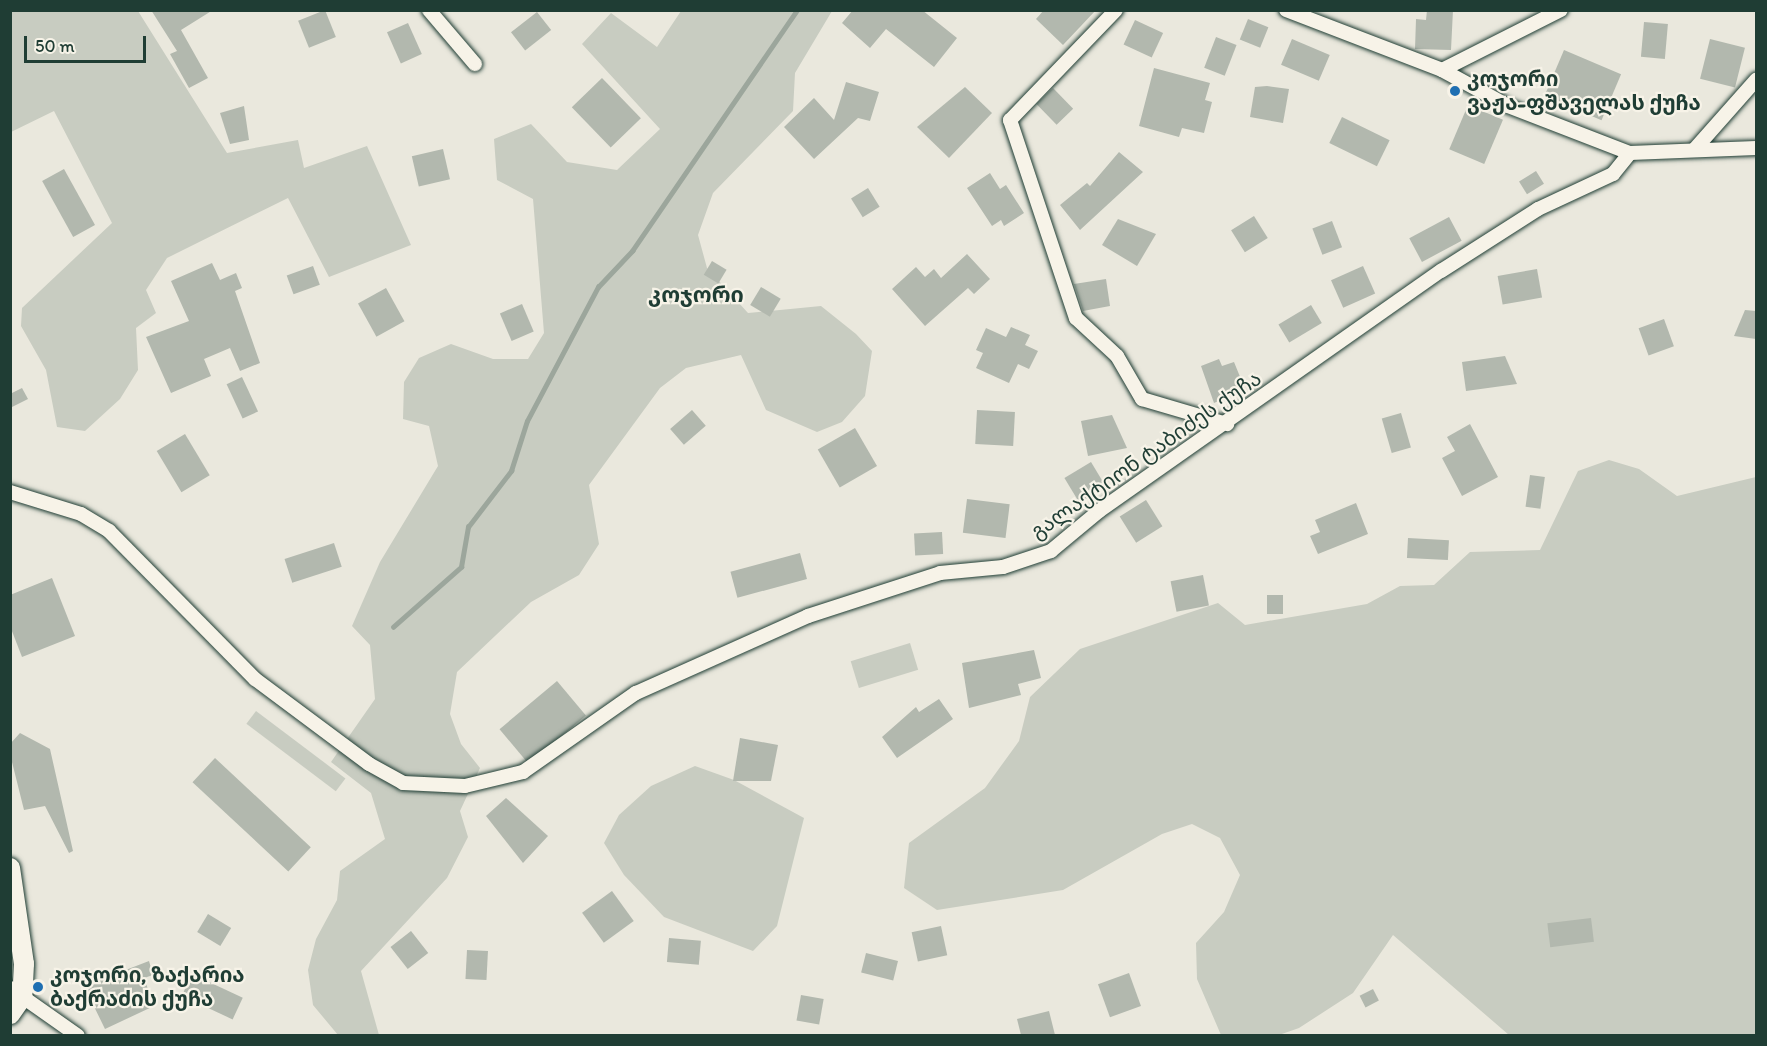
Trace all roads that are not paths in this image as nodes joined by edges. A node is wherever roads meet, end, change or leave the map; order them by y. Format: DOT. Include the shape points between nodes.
graph roads {
  1 [pos="429,10"];
  2 [pos="1116,10"];
  3 [pos="1286,10"];
  4 [pos="1561,10"];
  5 [pos="475,64"];
  6 [pos="1442,70"];
  7 [pos="1756,80"];
  8 [pos="1756,148"];
  9 [pos="1694,150"];
  10 [pos="1630,153"];
  11 [pos="1227,424"];
  12 [pos="10,492"];
  13 [pos="10,868"];
  14 [pos="16,992"];
  15 [pos="10,1014"];
  16 [pos="78,1035"];
  1 -- 5 [label="street"];
  2 -- 11 [label="street" via="1010,120 1076,318 1117,356 1142,399"];
  3 -- 6 [label="street"];
  4 -- 6 [label="street"];
  6 -- 10 [label="street" via="1508,106"];
  7 -- 9 [label="street"];
  8 -- 9 [label="street"];
  9 -- 10 [label="street"];
  10 -- 11 [label="street, გალაქტიონ ტაბიძეს ქუჩა" via="1613,174 1538,209 1460,259"];
  11 -- 12 [label="street, გალაქტიონ ტაბიძეს ქუჩა" via="1037,557 940,573 808,616 636,693 523,772 465,786 402,783 369,764 255,680 109,531 81,514"];
  13 -- 14 [label="main road" via="24,964"];
  14 -- 15 [label="main road"];
  14 -- 16 [label="street"];
}
